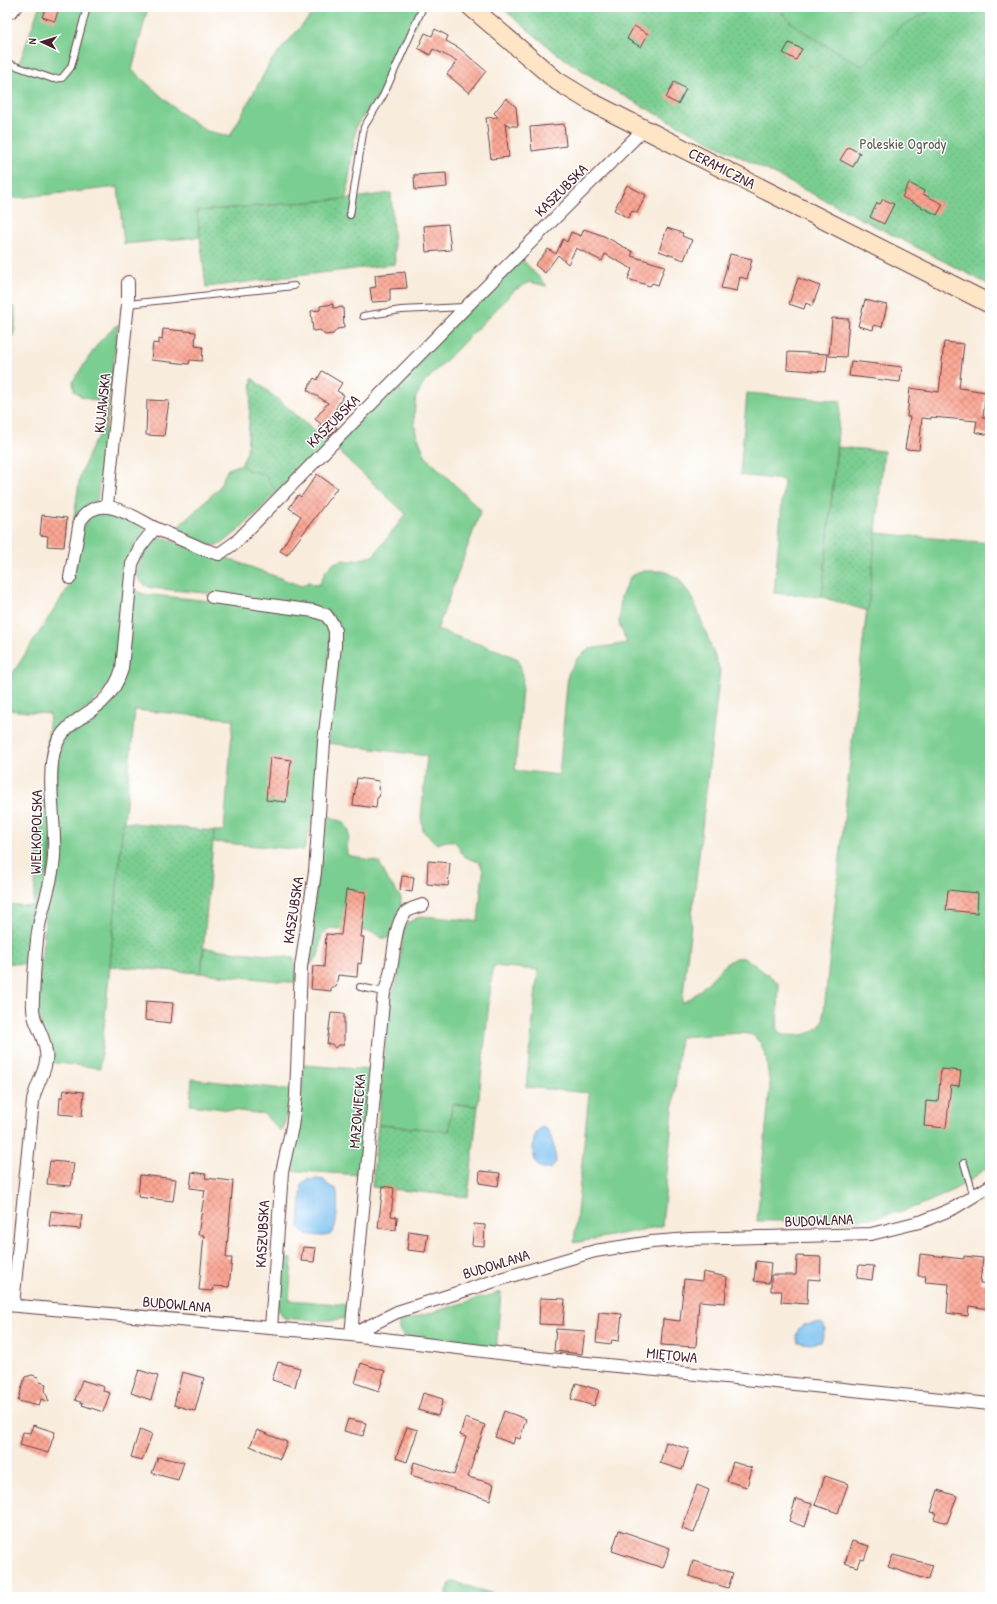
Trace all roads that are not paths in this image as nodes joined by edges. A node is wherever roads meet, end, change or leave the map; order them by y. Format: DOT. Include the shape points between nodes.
graph roads {
  1 [pos="20,7"];
  2 [pos="87,7"];
  3 [pos="423,7"];
  4 [pos="471,7"];
  5 [pos="7,16"];
  6 [pos="7,63"];
  7 [pos="644,129"];
  8 [pos="350,215"];
  9 [pos="128,282"];
  10 [pos="294,286"];
  11 [pos="128,304"];
  12 [pos="990,304"];
  13 [pos="466,307"];
  14 [pos="363,316"];
  15 [pos="107,505"];
  16 [pos="155,528"];
  17 [pos="70,578"];
  18 [pos="212,597"];
  19 [pos="423,905"];
  20 [pos="360,987"];
  21 [pos="384,992"];
  22 [pos="964,1163"];
  23 [pos="990,1186"];
  24 [pos="974,1197"];
  25 [pos="10,1305"];
  26 [pos="271,1328"];
  27 [pos="351,1335"];
  28 [pos="990,1404"];
  1 -- 5 [label="lane"];
  2 -- 6 [label="lane" via="71,67 62,78 53,79"];
  3 -- 8 [label="lane" via="383,96 364,127"];
  4 -- 7 [label="street, CERAMICZNA" via="557,81"];
  7 -- 12 [label="street, CERAMICZNA"];
  7 -- 13 [label="street, KASZUBSKA"];
  9 -- 11 [label="street, KUJAWSKA"];
  10 -- 11 [label="lane"];
  11 -- 15 [label="street, KUJAWSKA"];
  13 -- 14 [label="lane" via="401,310"];
  13 -- 16 [label="street, KASZUBSKA" via="236,542 219,554 203,550"];
  15 -- 16 [label="street"];
  15 -- 17 [label="street" via="93,508 80,521"];
  16 -- 25 [label="street, WIELKOPOLSKA" via="140,547 132,564 122,669 118,682 102,702 65,730 55,749 52,804 54,858 48,895 40,922 33,1000 33,1014 47,1052 46,1062 34,1091"];
  18 -- 26 [label="street, KASZUBSKA" via="314,611 326,615 335,631 316,857 300,978 295,1112 282,1172"];
  19 -- 21 [label="street, MAZOWIECKA" via="404,914 398,930 390,980"];
  20 -- 21 [label="lane"];
  21 -- 27 [label="street, MAZOWIECKA"];
  22 -- 24 [label="lane"];
  23 -- 24 [label="street, BUDOWLANA"];
  24 -- 27 [label="street, BUDOWLANA" via="923,1221 871,1234 689,1239 621,1246 559,1261 397,1312"];
  25 -- 26 [label="street, BUDOWLANA"];
  26 -- 27 [label="street, BUDOWLANA"];
  27 -- 28 [label="street, MIĘTOWA" via="548,1359"];
}
